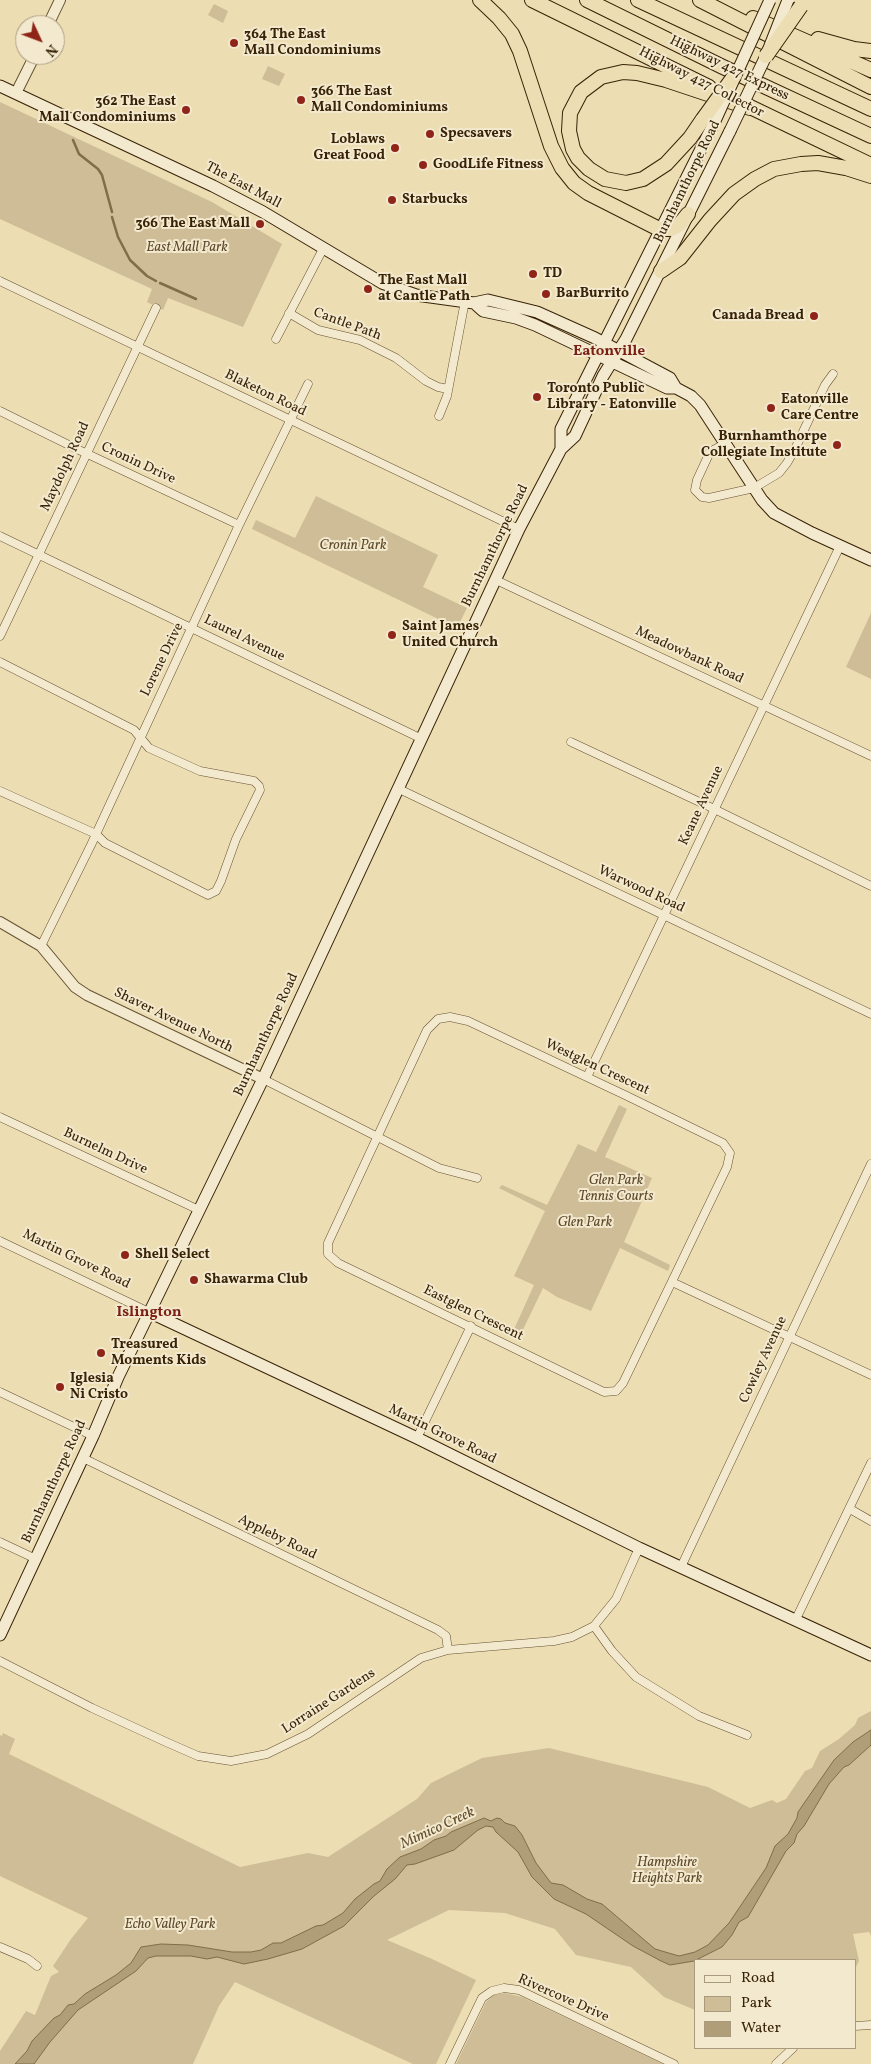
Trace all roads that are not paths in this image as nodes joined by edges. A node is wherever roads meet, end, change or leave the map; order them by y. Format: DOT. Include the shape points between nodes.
graph roads {
  1 [pos="60,0"];
  2 [pos="480,0"];
  3 [pos="532,0"];
  4 [pos="587,0"];
  5 [pos="638,0"];
  6 [pos="700,0"];
  7 [pos="708,0"];
  8 [pos="770,0"];
  9 [pos="796,2"];
  10 [pos="53,15"];
  11 [pos="767,24"];
  12 [pos="871,51"];
  13 [pos="766,56"];
  14 [pos="30,65"];
  15 [pos="871,70"];
  16 [pos="736,75"];
  17 [pos="0,86"];
  18 [pos="871,87"];
  19 [pos="16,93"];
  20 [pos="750,108"];
  21 [pos="871,109"];
  22 [pos="709,121"];
  23 [pos="871,136"];
  24 [pos="871,165"];
  25 [pos="871,176"];
  26 [pos="688,214"];
  27 [pos="660,229"];
  28 [pos="323,249"];
  29 [pos="661,271"];
  30 [pos="0,281"];
  31 [pos="470,302"];
  32 [pos="156,308"];
  33 [pos="289,313"];
  34 [pos="276,338"];
  35 [pos="604,344"];
  36 [pos="137,346"];
  37 [pos="618,352"];
  38 [pos="597,356"];
  39 [pos="612,362"];
  40 [pos="833,374"];
  41 [pos="308,384"];
  42 [pos="676,388"];
  43 [pos="448,389"];
  44 [pos="0,411"];
  45 [pos="439,416"];
  46 [pos="290,420"];
  47 [pos="726,443"];
  48 [pos="561,449"];
  49 [pos="85,454"];
  50 [pos="754,488"];
  51 [pos="240,525"];
  52 [pos="519,529"];
  53 [pos="0,536"];
  54 [pos="840,546"];
  55 [pos="38,555"];
  56 [pos="871,560"];
  57 [pos="496,580"];
  58 [pos="192,628"];
  59 [pos="0,636"];
  60 [pos="0,662"];
  61 [pos="764,705"];
  62 [pos="140,736"];
  63 [pos="422,739"];
  64 [pos="571,742"];
  65 [pos="871,756"];
  66 [pos="399,789"];
  67 [pos="0,791"];
  68 [pos="714,809"];
  69 [pos="96,834"];
  70 [pos="871,886"];
  71 [pos="664,915"];
  72 [pos="0,922"];
  73 [pos="41,946"];
  74 [pos="871,1014"];
  75 [pos="587,1077"];
  76 [pos="263,1079"];
  77 [pos="0,1117"];
  78 [pos="376,1136"];
  79 [pos="871,1164"];
  80 [pos="477,1178"];
  81 [pos="199,1210"];
  82 [pos="0,1240"];
  83 [pos="672,1282"];
  84 [pos="149,1312"];
  85 [pos="471,1326"];
  86 [pos="790,1335"];
  87 [pos="871,1375"];
  88 [pos="0,1392"];
  89 [pos="93,1436"];
  90 [pos="417,1438"];
  91 [pos="83,1458"];
  92 [pos="871,1463"];
  93 [pos="850,1509"];
  94 [pos="871,1521"];
  95 [pos="0,1542"];
  96 [pos="639,1548"];
  97 [pos="36,1559"];
  98 [pos="681,1567"];
  99 [pos="796,1619"];
  100 [pos="594,1626"];
  101 [pos="0,1635"];
  102 [pos="448,1650"];
  103 [pos="871,1655"];
  104 [pos="0,1661"];
  105 [pos="747,1735"];
  106 [pos="0,1947"];
  107 [pos="37,1966"];
  108 [pos="871,2025"];
  109 [pos="856,2026"];
  110 [pos="791,2049"];
  111 [pos="450,2064"];
  112 [pos="674,2064"];
  113 [pos="777,2064"];
  1 -- 10 [label="street"];
  2 -- 27 [label="highway" via="512,34 551,146 568,176 582,190"];
  3 -- 20 [label="highway, Highway 427 Collector"];
  4 -- 23 [label="highway, Highway 427 Express"];
  5 -- 21 [label="highway, Highway 427 Express"];
  6 -- 18 [label="highway"];
  7 -- 11 [label="highway"];
  8 -- 16 [label="main road, bridge"];
  9 -- 13 [label="highway, bridge"];
  11 -- 12 [label="highway" via="848,48"];
  11 -- 15 [label="highway"];
  13 -- 26 [label="main road, Burnhamthorpe Road, bridge"];
  14 -- 19 [label="street"];
  16 -- 22 [label="highway, bridge"];
  17 -- 19 [label="main road, The East Mall"];
  19 -- 28 [label="main road, The East Mall" via="213,186"];
  20 -- 22 [label="highway" via="666,80 623,72 601,77 581,92 570,113 569,131 578,158 589,169 605,179 626,183 643,179 666,164"];
  20 -- 24 [label="highway, Highway 427 Collector"];
  22 -- 27 [label="main road, Burnhamthorpe Road"];
  25 -- 29 [label="highway" via="818,163 774,170 734,194 680,258"];
  26 -- 27 [label="highway" via="679,225"];
  26 -- 29 [label="main road, Burnhamthorpe Road"];
  27 -- 35 [label="main road, Burnhamthorpe Road"];
  28 -- 31 [label="main road, The East Mall" via="389,286 416,295"];
  28 -- 33 [label="street, Cantle Path"];
  29 -- 37 [label="main road, Burnhamthorpe Road"];
  30 -- 36 [label="street, Blaketon Road"];
  31 -- 35 [label="main road, The East Mall" via="488,300 537,312"];
  31 -- 38 [label="main road, The East Mall" via="482,311 534,325"];
  31 -- 43 [label="street"];
  32 -- 36 [label="street, Maydolph Road"];
  33 -- 34 [label="street, Cantle Path"];
  33 -- 43 [label="street, Cantle Path" via="318,330 360,340 396,358 438,387"];
  35 -- 37 [label="main road, The East Mall"];
  35 -- 38 [label="main road, Burnhamthorpe Road"];
  36 -- 46 [label="street, Blaketon Road"];
  36 -- 49 [label="street, Maydolph Road"];
  37 -- 39 [label="main road, Burnhamthorpe Road"];
  37 -- 42 [label="main road, The East Mall" via="670,378"];
  38 -- 39 [label="main road, The East Mall"];
  38 -- 48 [label="main road, Burnhamthorpe Road" via="561,429"];
  39 -- 42 [label="main road, The East Mall" via="666,388"];
  39 -- 48 [label="main road, Burnhamthorpe Road" via="575,436"];
  40 -- 50 [label="street" via="787,463 779,473"];
  41 -- 46 [label="street, Lorene Drive"];
  42 -- 47 [label="main road, The East Mall" via="697,402"];
  43 -- 45 [label="street"];
  44 -- 49 [label="street, Cronin Drive"];
  46 -- 51 [label="street, Lorene Drive"];
  46 -- 52 [label="street, Blaketon Road"];
  47 -- 50 [label="main road, The East Mall"];
  47 -- 50 [label="street" via="708,455 695,484 697,494 710,498"];
  48 -- 52 [label="main road, Burnhamthorpe Road"];
  49 -- 51 [label="street, Cronin Drive"];
  49 -- 55 [label="street, Maydolph Road"];
  50 -- 54 [label="main road, The East Mall" via="774,513"];
  51 -- 58 [label="street, Lorene Drive"];
  52 -- 57 [label="main road, Burnhamthorpe Road"];
  53 -- 55 [label="street, Laurel Avenue"];
  54 -- 56 [label="main road, The East Mall"];
  54 -- 61 [label="street, Keane Avenue"];
  55 -- 58 [label="street, Laurel Avenue"];
  55 -- 59 [label="street, Maydolph Road"];
  57 -- 61 [label="street, Meadowbank Road"];
  57 -- 63 [label="main road, Burnhamthorpe Road"];
  58 -- 62 [label="street, Lorene Drive"];
  58 -- 63 [label="street, Laurel Avenue"];
  60 -- 62 [label="street" via="129,727"];
  61 -- 65 [label="street, Meadowbank Road"];
  61 -- 68 [label="street, Keane Avenue"];
  62 -- 69 [label="street, Lorene Drive"];
  62 -- 69 [label="street" via="149,748 192,768 254,781 259,786 259,793 236,839 221,881 214,893 205,895 105,843"];
  63 -- 66 [label="main road, Burnhamthorpe Road"];
  64 -- 68 [label="street"];
  66 -- 71 [label="street, Warwood Road"];
  66 -- 76 [label="main road, Burnhamthorpe Road"];
  67 -- 69 [label="street"];
  68 -- 70 [label="street"];
  68 -- 71 [label="street, Keane Avenue"];
  69 -- 73 [label="street, Lorene Drive"];
  71 -- 74 [label="street, Warwood Road"];
  71 -- 75 [label="street, Keane Avenue"];
  72 -- 73 [label="street, Shaver Avenue North"];
  73 -- 76 [label="street, Shaver Avenue North" via="75,987 87,995"];
  75 -- 78 [label="street, Westglen Crescent" via="468,1021 438,1018 426,1030"];
  75 -- 83 [label="street, Westglen Crescent" via="723,1143 730,1153 727,1167"];
  76 -- 78 [label="street, Shaver Avenue North"];
  76 -- 81 [label="main road, Burnhamthorpe Road"];
  77 -- 81 [label="street, Burnelm Drive"];
  78 -- 80 [label="street, Shaver Avenue North" via="439,1168"];
  78 -- 85 [label="street, Eastglen Crescent" via="328,1243 328,1254 338,1263"];
  79 -- 86 [label="street, Cowley Avenue"];
  81 -- 84 [label="main road, Burnhamthorpe Road"];
  82 -- 84 [label="street, Martin Grove Road"];
  83 -- 85 [label="street, Eastglen Crescent" via="623,1383 616,1391 604,1392"];
  83 -- 86 [label="street"];
  84 -- 89 [label="main road, Burnhamthorpe Road"];
  84 -- 90 [label="main road, Martin Grove Road"];
  85 -- 90 [label="street"];
  86 -- 87 [label="street"];
  86 -- 98 [label="street, Cowley Avenue"];
  88 -- 89 [label="street"];
  89 -- 91 [label="main road, Burnhamthorpe Road"];
  90 -- 96 [label="main road, Martin Grove Road"];
  91 -- 97 [label="main road, Burnhamthorpe Road"];
  91 -- 102 [label="street, Appleby Road" via="438,1630 446,1636"];
  92 -- 93 [label="street"];
  93 -- 94 [label="street"];
  93 -- 99 [label="street"];
  95 -- 97 [label="street"];
  96 -- 98 [label="main road, Martin Grove Road"];
  96 -- 100 [label="street, Lorraine Gardens" via="616,1599"];
  97 -- 101 [label="main road, Burnhamthorpe Road"];
  98 -- 99 [label="main road, Martin Grove Road"];
  99 -- 103 [label="main road, Martin Grove Road"];
  100 -- 102 [label="street, Lorraine Gardens" via="554,1642"];
  100 -- 105 [label="street" via="636,1677 699,1716"];
  102 -- 104 [label="street, Lorraine Gardens" via="420,1658 308,1734 268,1754 231,1761 198,1756 92,1708"];
  106 -- 107 [label="street"];
  108 -- 109 [label="street"];
  110 -- 113 [label="street"];
  111 -- 112 [label="street, Rivercove Drive" via="482,1998 504,1988 519,1990"];
}
